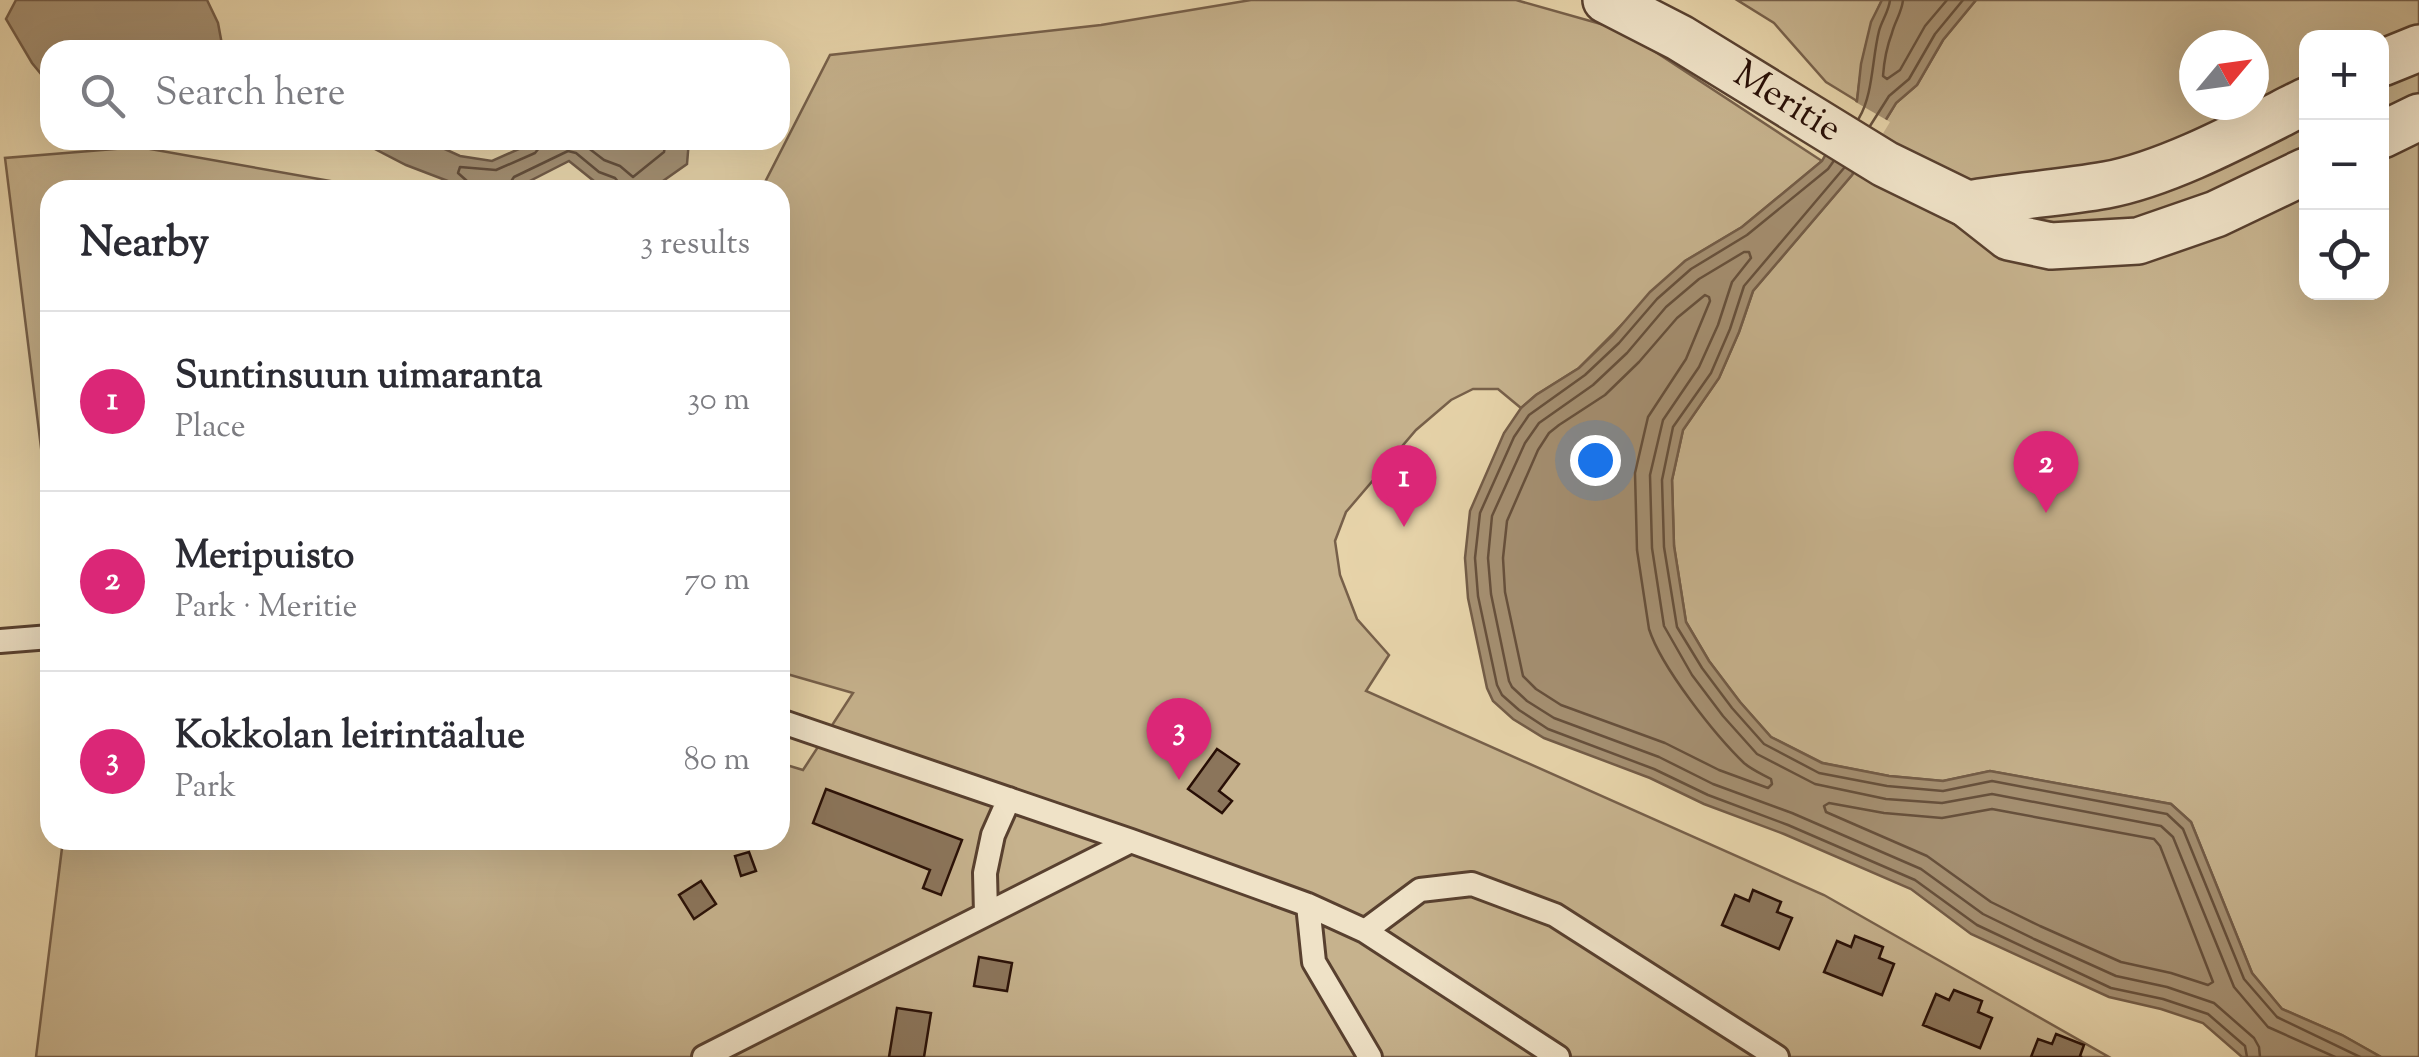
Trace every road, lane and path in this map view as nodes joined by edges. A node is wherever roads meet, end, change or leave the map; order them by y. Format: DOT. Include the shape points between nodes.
graph roads {
  1 [pos="1606,0"];
  2 [pos="2419,48"];
  3 [pos="2389,61"];
  4 [pos="2299,104"];
  5 [pos="2419,117"];
  6 [pos="2389,132"];
  7 [pos="2299,174"];
  8 [pos="1967,204"];
  9 [pos="40,638"];
  10 [pos="0,641"];
  11 [pos="790,724"];
  12 [pos="1009,799"];
  13 [pos="1132,841"];
  14 [pos="1308,905"];
  15 [pos="986,914"];
  16 [pos="1365,931"];
  17 [pos="704,1057"];
  18 [pos="1370,1057"];
  19 [pos="1558,1057"];
  20 [pos="1777,1057"];
  1 -- 8 [label="street, Meritie" via="1885,164"];
  2 -- 3 [label="street"];
  4 -- 8 [label="street" via="2162,168 2108,184"];
  5 -- 6 [label="street"];
  7 -- 8 [label="street, Meritie" via="2216,214 2116,244 2051,246 2009,237"];
  9 -- 10 [label="lane"];
  11 -- 12 [label="lane"];
  12 -- 13 [label="lane"];
  12 -- 15 [label="lane" via="984,873"];
  13 -- 14 [label="lane"];
  13 -- 15 [label="lane"];
  14 -- 16 [label="lane"];
  14 -- 18 [label="lane" via="1314,962"];
  15 -- 17 [label="lane"];
  16 -- 19 [label="lane"];
  16 -- 20 [label="lane" via="1420,890 1472,884 1555,915"];
}
